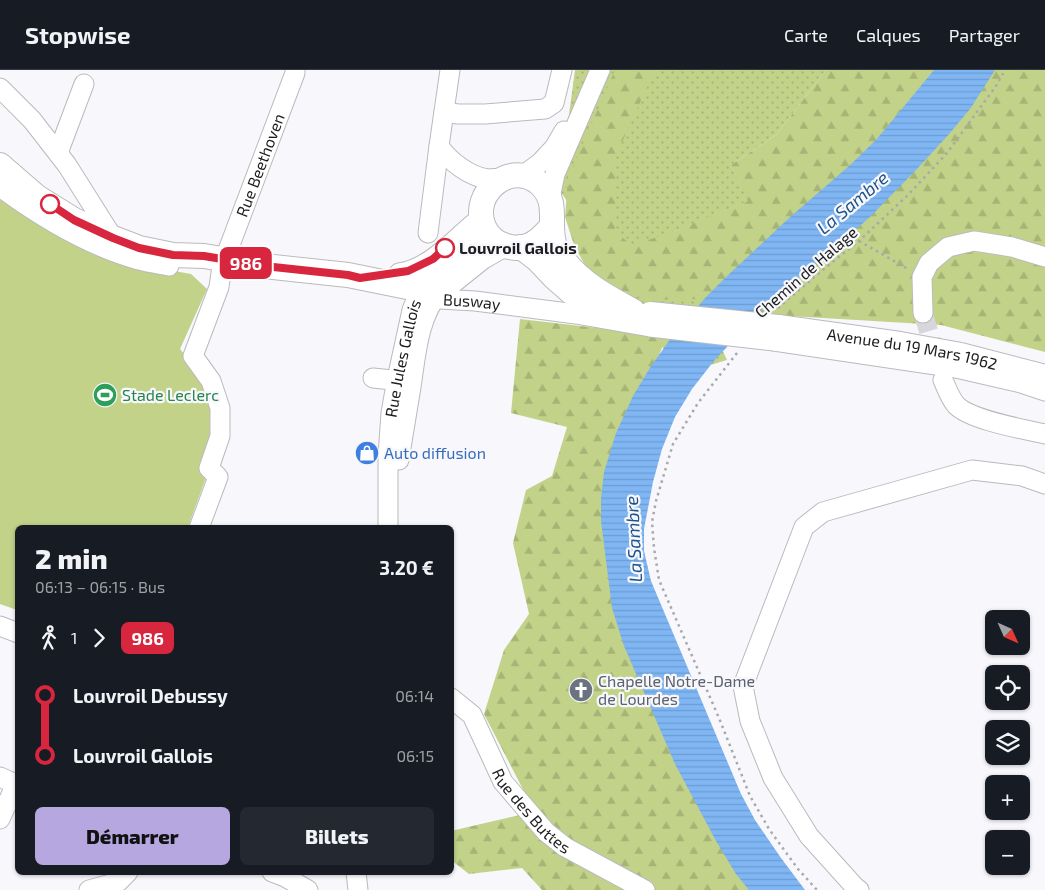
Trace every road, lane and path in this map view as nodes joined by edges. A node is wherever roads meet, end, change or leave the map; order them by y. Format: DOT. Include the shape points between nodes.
graph roads {
  1 [pos="295,70"];
  2 [pos="450,70"];
  3 [pos="562,70"];
  4 [pos="599,70"];
  5 [pos="1005,70"];
  6 [pos="84,84"];
  7 [pos="0,88"];
  8 [pos="444,112"];
  9 [pos="439,146"];
  10 [pos="58,153"];
  11 [pos="0,165"];
  12 [pos="460,167"];
  13 [pos="513,177"];
  14 [pos="0,187"];
  15 [pos="550,198"];
  16 [pos="483,207"];
  17 [pos="552,226"];
  18 [pos="428,233"];
  19 [pos="113,238"];
  20 [pos="859,241"];
  21 [pos="521,251"];
  22 [pos="1045,257"];
  23 [pos="224,263"];
  24 [pos="360,278"];
  25 [pos="922,278"];
  26 [pos="431,289"];
  27 [pos="923,312"];
  28 [pos="576,314"];
  29 [pos="644,317"];
  30 [pos="777,326"];
  31 [pos="740,349"];
  32 [pos="1045,377"];
  33 [pos="373,378"];
  34 [pos="397,379"];
  35 [pos="943,380"];
  36 [pos="1045,391"];
  37 [pos="1045,434"];
  38 [pos="398,467"];
  39 [pos="1045,484"];
  40 [pos="199,525"];
  41 [pos="388,525"];
  42 [pos="388,525"];
  43 [pos="0,626"];
  44 [pos="15,632"];
  45 [pos="454,700"];
  46 [pos="11,782"];
  47 [pos="0,819"];
  48 [pos="126,875"];
  49 [pos="129,875"];
  50 [pos="280,875"];
  51 [pos="356,875"];
  52 [pos="89,890"];
  53 [pos="129,890"];
  54 [pos="308,890"];
  55 [pos="358,890"];
  56 [pos="645,890"];
  57 [pos="817,890"];
  58 [pos="859,890"];
  1 -- 23 [label="street, Rue Beethoven"];
  2 -- 8 [label="street"];
  3 -- 8 [label="street" via="554,103 545,109 485,114"];
  4 -- 13 [label="street" via="554,148 540,162"];
  4 -- 15 [label="street" via="555,174"];
  5 -- 20 [label="path, Chemin de Halage" via="947,153"];
  6 -- 10 [label="street"];
  7 -- 10 [label="street" via="32,120"];
  8 -- 9 [label="street"];
  9 -- 12 [label="street"];
  9 -- 18 [label="street"];
  10 -- 19 [label="street"];
  11 -- 19 [label="main road" via="37,197 74,220"];
  12 -- 13 [label="street" via="487,179"];
  12 -- 16 [label="street" via="478,186"];
  13 -- 15 [label="main road" via="531,178 546,190"];
  13 -- 16 [label="main road" via="496,182 489,189"];
  14 -- 23 [label="street, Busway" via="54,223 117,253 169,266"];
  15 -- 17 [label="main road"];
  16 -- 21 [label="main road" via="484,227 489,234"];
  16 -- 24 [label="street" via="433,259 408,271"];
  16 -- 26 [label="main road, Rue Jules Gallois" via="476,231"];
  17 -- 21 [label="main road" via="539,240"];
  17 -- 29 [label="main road" via="553,242 568,266 605,296"];
  19 -- 23 [label="main road" via="139,248 173,255 204,256"];
  20 -- 25 [label="path"];
  20 -- 30 [label="path, Chemin de Halage" via="813,278"];
  21 -- 26 [label="main road, Rue Jules Gallois" via="482,257"];
  21 -- 28 [label="street" via="545,274 568,308"];
  21 -- 29 [label="main road" via="571,292 591,304"];
  22 -- 25 [label="street" via="1012,247 974,241 948,247 929,263"];
  23 -- 24 [label="main road"];
  23 -- 26 [label="street, Busway" via="348,283"];
  23 -- 40 [label="street, Rue Beethoven" via="219,287 193,356 211,381 220,408 220,436 209,468 218,477"];
  24 -- 26 [label="main road" via="423,277"];
  25 -- 27 [label="street"];
  26 -- 28 [label="street, Busway" via="475,300"];
  26 -- 34 [label="street, Rue Jules Gallois" via="412,310"];
  26 -- 38 [label="street, Rue Jules Gallois" via="418,341"];
  28 -- 29 [label="street, Busway"];
  29 -- 30 [label="main road, Avenue du 19 Mars 1962, bridge"];
  30 -- 32 [label="main road, Avenue du 19 Mars 1962" via="961,355"];
  30 -- 36 [label="street"];
  31 -- 57 [label="path" via="698,403 673,444 652,522 654,548 659,580 750,796 769,829"];
  33 -- 34 [label="street"];
  34 -- 38 [label="street" via="404,382 397,444"];
  34 -- 41 [label="street, Rue Jules Gallois" via="388,456"];
  35 -- 37 [label="street" via="957,406 973,417"];
  38 -- 42 [label="street, Rue Jules Gallois"];
  39 -- 58 [label="street" via="1022,476 972,470 823,512 804,527 743,686 750,721 773,778 809,836"];
  43 -- 44 [label="street"];
  45 -- 56 [label="street, Rue des Buttes" via="472,715 504,782 546,832 565,847"];
  46 -- 47 [label="street"];
  48 -- 52 [label="street" via="118,882"];
  49 -- 53 [label="street"];
  50 -- 54 [label="street"];
  51 -- 55 [label="street"];
}
